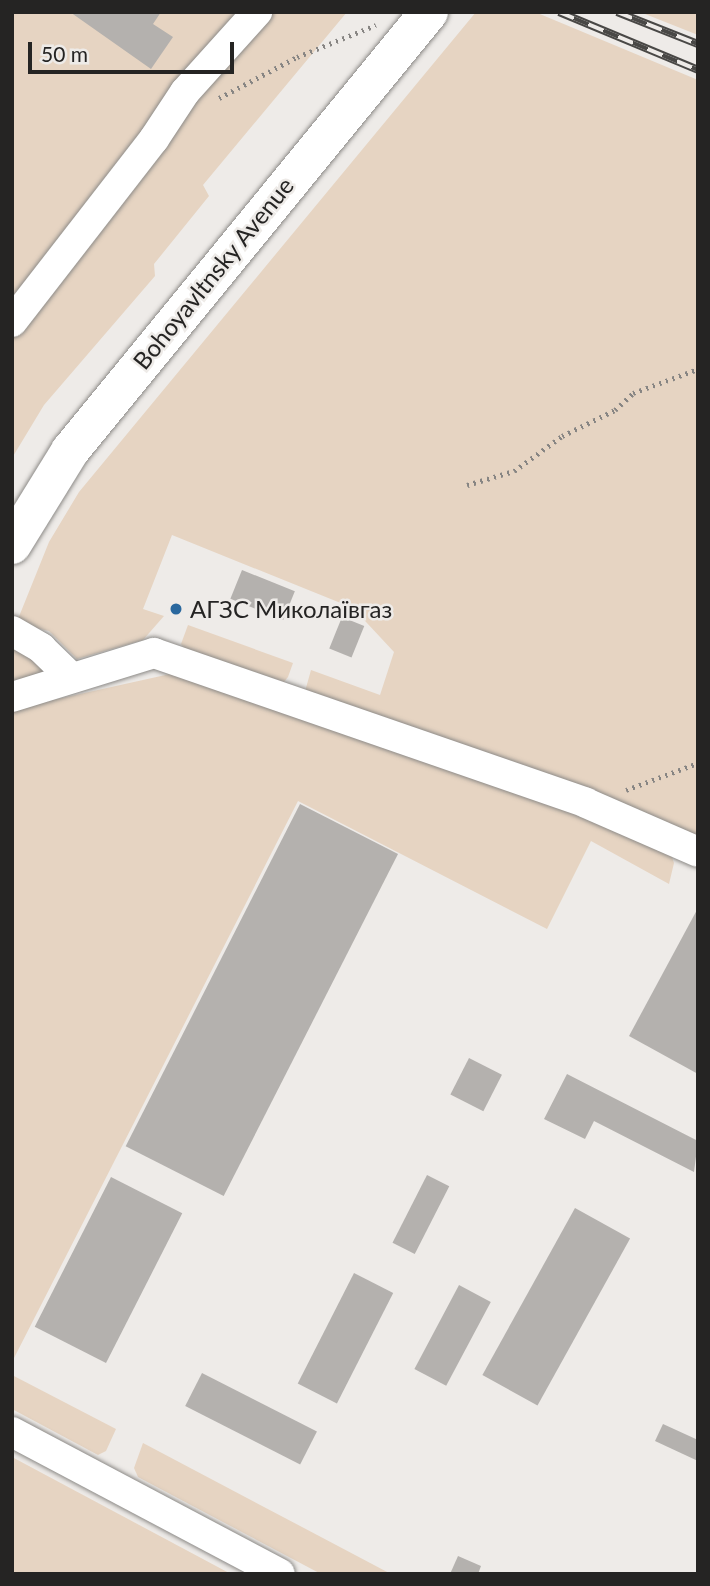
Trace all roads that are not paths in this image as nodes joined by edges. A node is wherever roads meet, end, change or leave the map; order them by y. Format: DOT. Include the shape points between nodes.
graph roads {
  1 [pos="257,12"];
  2 [pos="429,12"];
  3 [pos="12,322"];
  4 [pos="12,545"];
  5 [pos="12,631"];
  6 [pos="72,678"];
  7 [pos="12,697"];
  8 [pos="698,852"];
  9 [pos="12,1432"];
  10 [pos="280,1574"];
  1 -- 3 [label="street" via="185,92 155,139"];
  2 -- 4 [label="main road, Bohoyavltnsky Avenue" via="201,285 70,451"];
  5 -- 6 [label="street" via="41,648"];
  6 -- 7 [label="street"];
  6 -- 8 [label="street" via="154,653 586,803"];
  9 -- 10 [label="street"];
}
